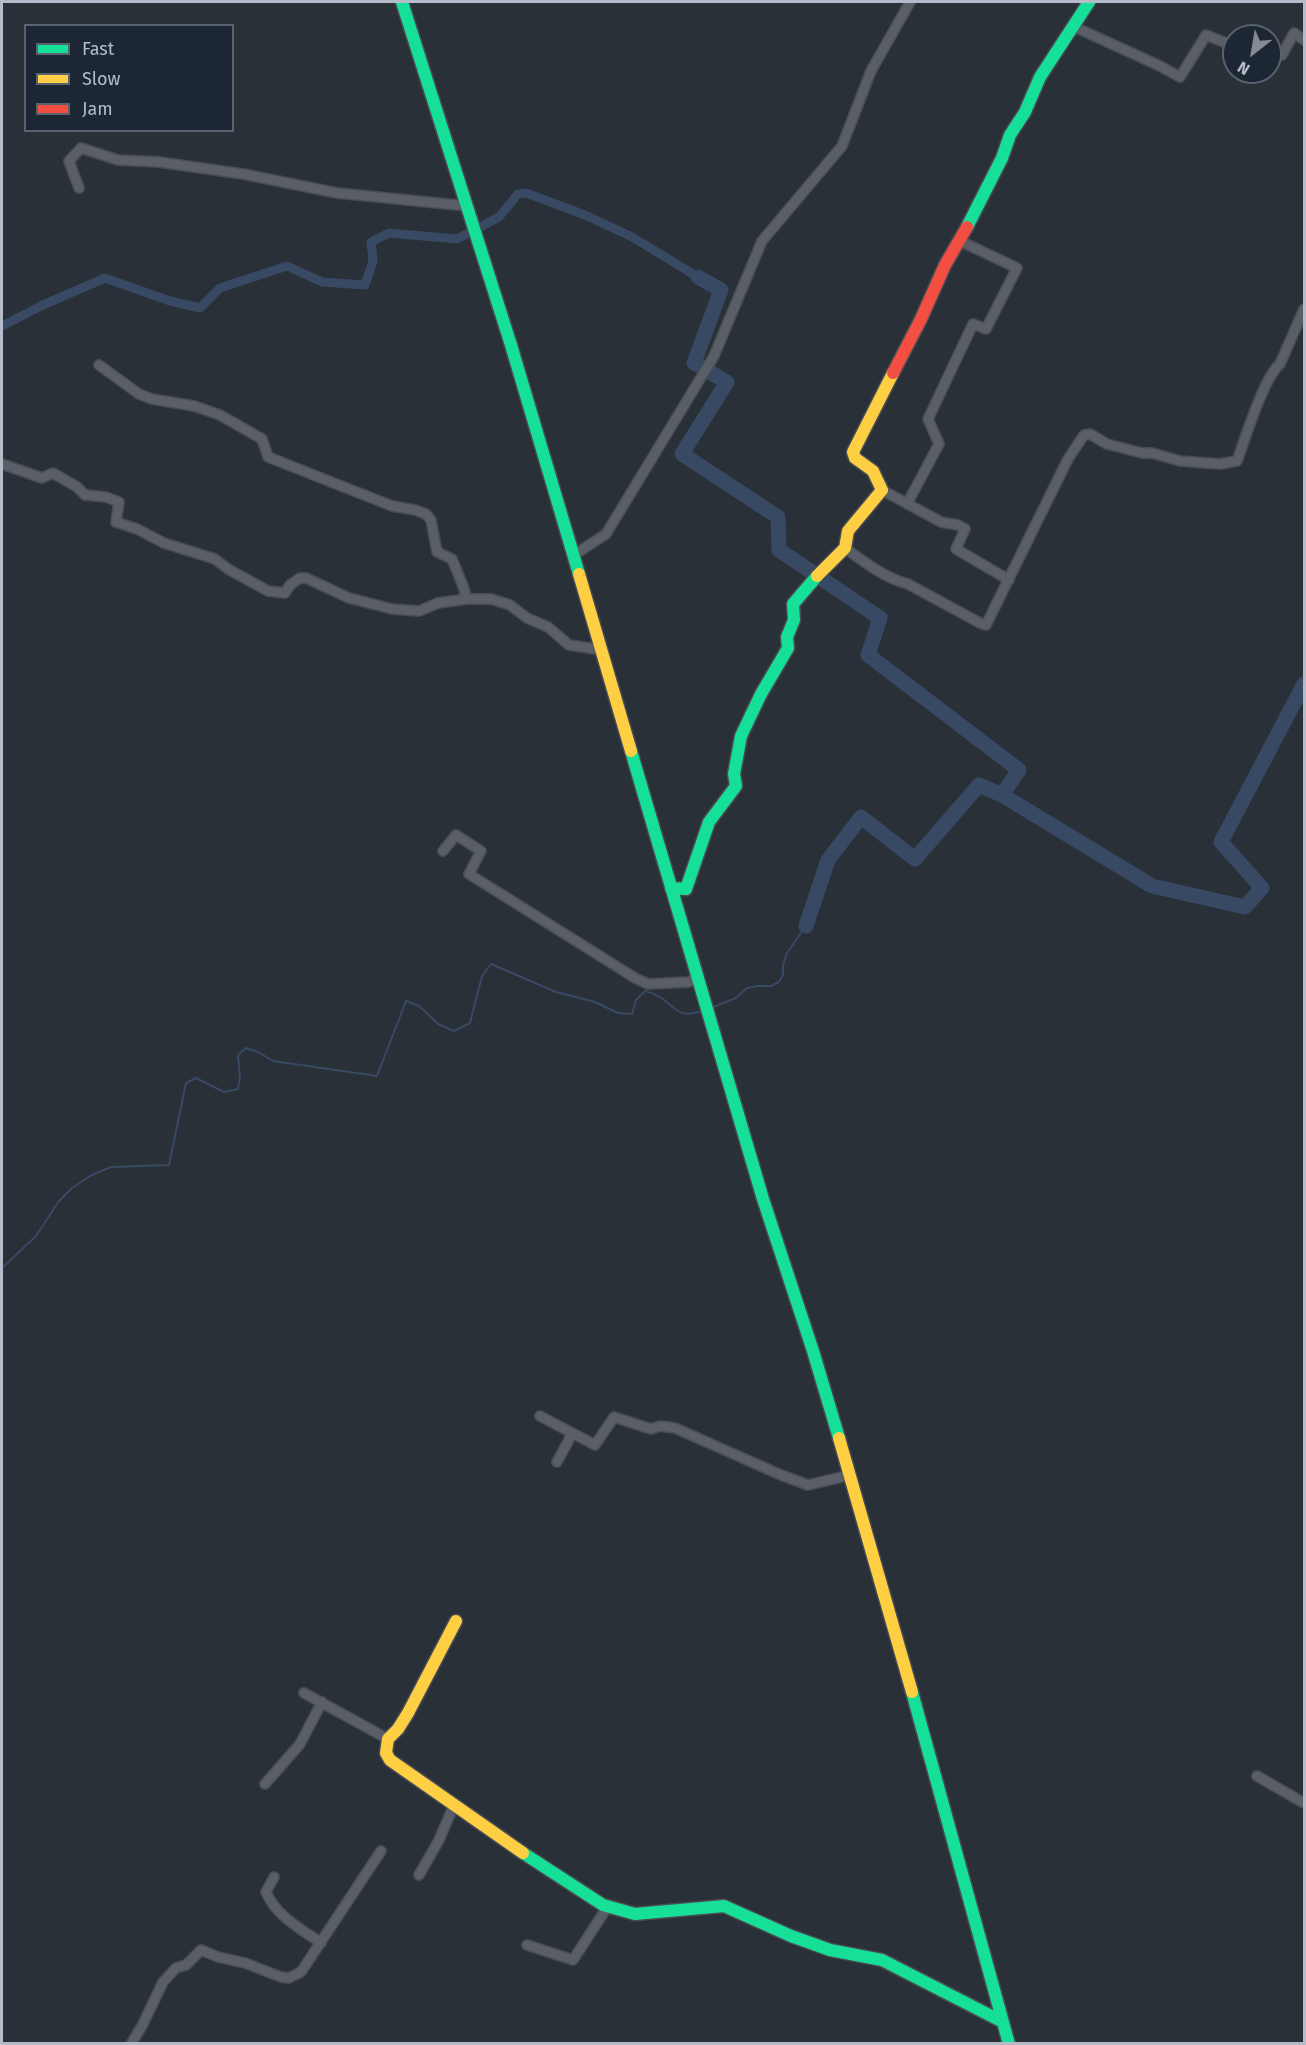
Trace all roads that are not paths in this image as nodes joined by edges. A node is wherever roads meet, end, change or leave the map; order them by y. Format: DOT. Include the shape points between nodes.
graph roads {
  1 [pos="402,2"];
  2 [pos="910,2"];
  3 [pos="1089,2"];
  4 [pos="1073,29"];
  5 [pos="1305,40"];
  6 [pos="1222,41"];
  7 [pos="1282,55"];
  8 [pos="79,188"];
  9 [pos="467,206"];
  10 [pos="960,241"];
  11 [pos="1305,309"];
  12 [pos="99,365"];
  13 [pos="2,464"];
  14 [pos="882,490"];
  15 [pos="907,504"];
  16 [pos="845,548"];
  17 [pos="574,555"];
  18 [pos="1009,580"];
  19 [pos="467,599"];
  20 [pos="602,650"];
  21 [pos="443,851"];
  22 [pos="671,888"];
  23 [pos="697,978"];
  24 [pos="540,1416"];
  25 [pos="572,1434"];
  26 [pos="557,1462"];
  27 [pos="850,1475"];
  28 [pos="456,1620"];
  29 [pos="304,1693"];
  30 [pos="322,1702"];
  31 [pos="388,1739"];
  32 [pos="1257,1776"];
  33 [pos="265,1784"];
  34 [pos="1305,1803"];
  35 [pos="454,1805"];
  36 [pos="381,1851"];
  37 [pos="419,1875"];
  38 [pos="274,1877"];
  39 [pos="608,1906"];
  40 [pos="321,1943"];
  41 [pos="527,1945"];
  42 [pos="1003,2022"];
  43 [pos="131,2043"];
  44 [pos="1009,2043"];
  1 -- 9 [label="street"];
  2 -- 17 [label="street" via="871,71 842,146 762,242 714,356 606,534"];
  3 -- 4 [label="street"];
  4 -- 6 [label="street" via="1180,77 1206,35"];
  4 -- 10 [label="street" via="1040,77"];
  5 -- 7 [label="street" via="1294,33"];
  8 -- 9 [label="street" via="69,162 81,148 118,160 243,174 337,193"];
  9 -- 17 [label="street"];
  10 -- 14 [label="street" via="853,452 855,458 876,473"];
  10 -- 15 [label="street" via="1017,268 986,329 973,324 936,399 928,418 939,444"];
  11 -- 18 [label="street" via="1280,364 1274,369 1237,461 1180,461 1084,435 1068,459"];
  12 -- 19 [label="street" via="139,394 220,415 262,439 268,456 392,506 426,514 431,520 437,552 452,559"];
  13 -- 19 [label="street" via="42,478 53,473 85,495 119,502 116,522 215,559 268,591 285,593 290,585 306,578 349,598 392,609 419,611 438,603"];
  14 -- 15 [label="street"];
  14 -- 16 [label="street" via="848,531"];
  15 -- 18 [label="street" via="941,522 965,529 956,549"];
  16 -- 18 [label="street" via="863,562 980,624 986,625"];
  16 -- 22 [label="street" via="793,604 795,620 787,637 788,648 741,736 734,774 736,786 710,822 686,889"];
  17 -- 20 [label="street"];
  19 -- 20 [label="street" via="491,599 510,605 548,627 569,645"];
  20 -- 22 [label="street"];
  21 -- 23 [label="street" via="456,835 482,851 469,874 635,978 648,984"];
  22 -- 23 [label="street"];
  23 -- 27 [label="street"];
  24 -- 25 [label="street"];
  25 -- 26 [label="street"];
  25 -- 27 [label="street" via="595,1446 614,1417 651,1429 675,1428 808,1485"];
  27 -- 42 [label="street"];
  28 -- 31 [label="street" via="408,1713"];
  29 -- 30 [label="street"];
  30 -- 31 [label="street"];
  30 -- 33 [label="street" via="300,1744"];
  31 -- 35 [label="street" via="386,1753 390,1760"];
  32 -- 34 [label="street"];
  35 -- 37 [label="street"];
  35 -- 39 [label="street"];
  36 -- 40 [label="street"];
  38 -- 40 [label="street" via="266,1892 270,1901"];
  39 -- 41 [label="street" via="573,1960"];
  39 -- 42 [label="street" via="635,1914 724,1906 830,1950 882,1960"];
  40 -- 43 [label="street" via="301,1972 289,1978 201,1950 163,1982"];
  42 -- 44 [label="street"];
}
